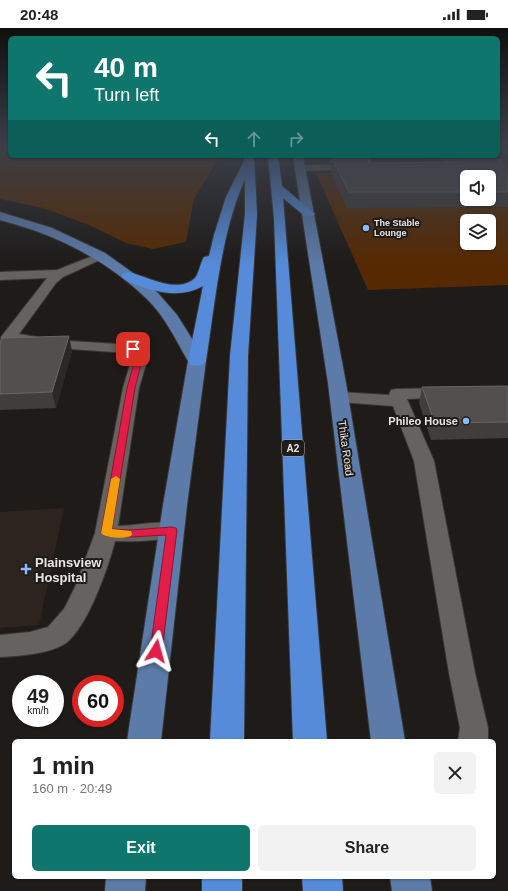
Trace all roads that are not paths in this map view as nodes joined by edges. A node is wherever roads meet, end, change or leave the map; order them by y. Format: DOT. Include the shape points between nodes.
graph roads {
  1 [pos="236,185"];
  2 [pos="250,185"];
  3 [pos="304,185"];
  4 [pos="276,187"];
  5 [pos="309,214"];
  6 [pos="0,216"];
  7 [pos="220,235"];
  8 [pos="100,256"];
  9 [pos="60,274"];
  10 [pos="0,276"];
  11 [pos="128,276"];
  12 [pos="4,343"];
  13 [pos="197,361"];
  14 [pos="468,393"];
  15 [pos="339,397"];
  16 [pos="400,401"];
  17 [pos="172,530"];
  18 [pos="106,533"];
  19 [pos="0,646"];
  20 [pos="144,739"];
  21 [pos="227,739"];
  22 [pos="310,739"];
  23 [pos="388,739"];
  24 [pos="473,739"];
  25 [pos="126,879"];
  26 [pos="222,879"];
  27 [pos="322,879"];
  28 [pos="410,879"];
  29 [pos="125,891"];
  30 [pos="222,891"];
  31 [pos="323,891"];
  32 [pos="412,891"];
  1 -- 7 [label="highway"];
  2 -- 21 [label="highway" via="251,214 239,356"];
  3 -- 5 [label="main road, Thika Road"];
  4 -- 5 [label="highway" via="288,195 297,207"];
  4 -- 22 [label="highway, A2" via="280,218"];
  5 -- 15 [label="main road, Thika Road"];
  6 -- 8 [label="main road" via="48,231"];
  7 -- 11 [label="highway" via="201,281 195,285 171,288 150,285"];
  7 -- 13 [label="highway"];
  8 -- 9 [label="street"];
  8 -- 11 [label="main road"];
  9 -- 10 [label="street"];
  9 -- 12 [label="street" via="52,280"];
  11 -- 13 [label="main road" via="152,295 171,318"];
  12 -- 18 [label="street" via="124,348 133,349 138,354 139,360 131,388"];
  13 -- 17 [label="main road"];
  14 -- 16 [label="street" via="397,394"];
  15 -- 16 [label="street"];
  15 -- 23 [label="main road, Thika Road"];
  16 -- 24 [label="street" via="424,461 474,728"];
  17 -- 18 [label="street" via="131,534"];
  17 -- 20 [label="main road"];
  18 -- 19 [label="street" via="103,547 81,601 68,624 57,636 42,641"];
  25 -- 29 [label="main road"];
  26 -- 30 [label="highway"];
  27 -- 31 [label="highway"];
  28 -- 32 [label="main road"];
}
